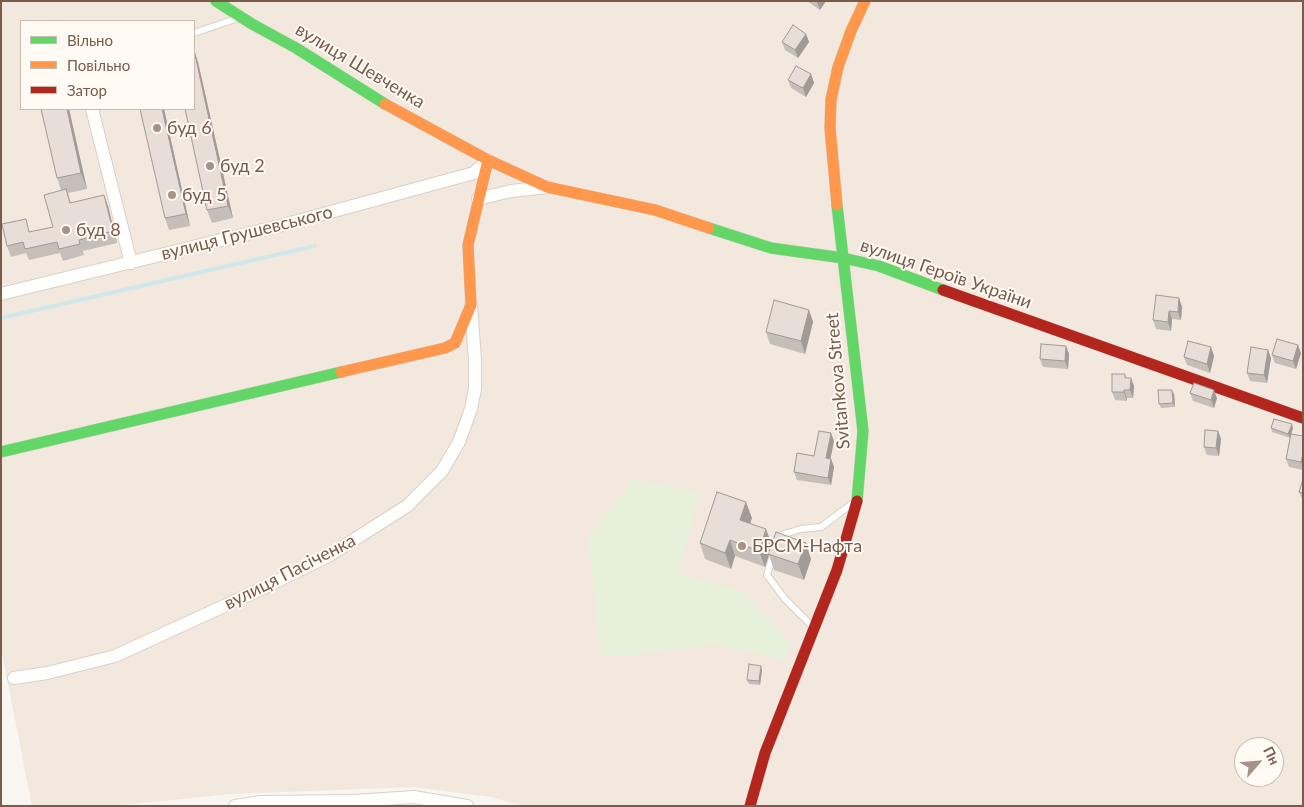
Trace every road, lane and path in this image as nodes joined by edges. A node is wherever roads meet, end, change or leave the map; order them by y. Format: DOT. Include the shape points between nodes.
graph roads {
  1 [pos="216,1"];
  2 [pos="865,1"];
  3 [pos="241,17"];
  4 [pos="195,32"];
  5 [pos="92,110"];
  6 [pos="488,160"];
  7 [pos="546,187"];
  8 [pos="478,198"];
  9 [pos="843,258"];
  10 [pos="130,263"];
  11 [pos="1,294"];
  12 [pos="471,305"];
  13 [pos="1303,418"];
  14 [pos="1,452"];
  15 [pos="858,499"];
  16 [pos="814,629"];
  17 [pos="14,678"];
  18 [pos="235,806"];
  19 [pos="466,806"];
  20 [pos="750,806"];
  1 -- 3 [label="street, вулиця Шевченка"];
  2 -- 9 [label="street, Svitankova Street" via="841,58 832,100 831,153"];
  3 -- 4 [label="lane"];
  3 -- 6 [label="street, вулиця Шевченка" via="378,100"];
  5 -- 10 [label="street"];
  6 -- 7 [label="street, вулиця Героїв України"];
  6 -- 8 [label="street, вулиця Пасіченка"];
  6 -- 10 [label="street, вулиця Грушевського" via="474,173"];
  7 -- 8 [label="street"];
  7 -- 9 [label="street, вулиця Героїв України" via="655,210 770,248"];
  8 -- 12 [label="street, вулиця Пасіченка" via="468,244"];
  9 -- 13 [label="street, вулиця Героїв України" via="879,266"];
  9 -- 15 [label="street, Svitankova Street" via="863,431"];
  10 -- 11 [label="street, вулиця Грушевського"];
  12 -- 14 [label="street, вулиця Пасіченка" via="455,343 445,348"];
  12 -- 17 [label="street, вулиця Пасіченка" via="475,360 471,409 459,442 442,471 407,506 330,555 114,656"];
  15 -- 16 [label="street, Svitankova Street" via="837,570"];
  15 -- 16 [label="lane" via="821,527 781,535 767,574"];
  16 -- 20 [label="street, Svitankova Street" via="765,753"];
  18 -- 19 [label="street" via="261,802 414,797"];
}
